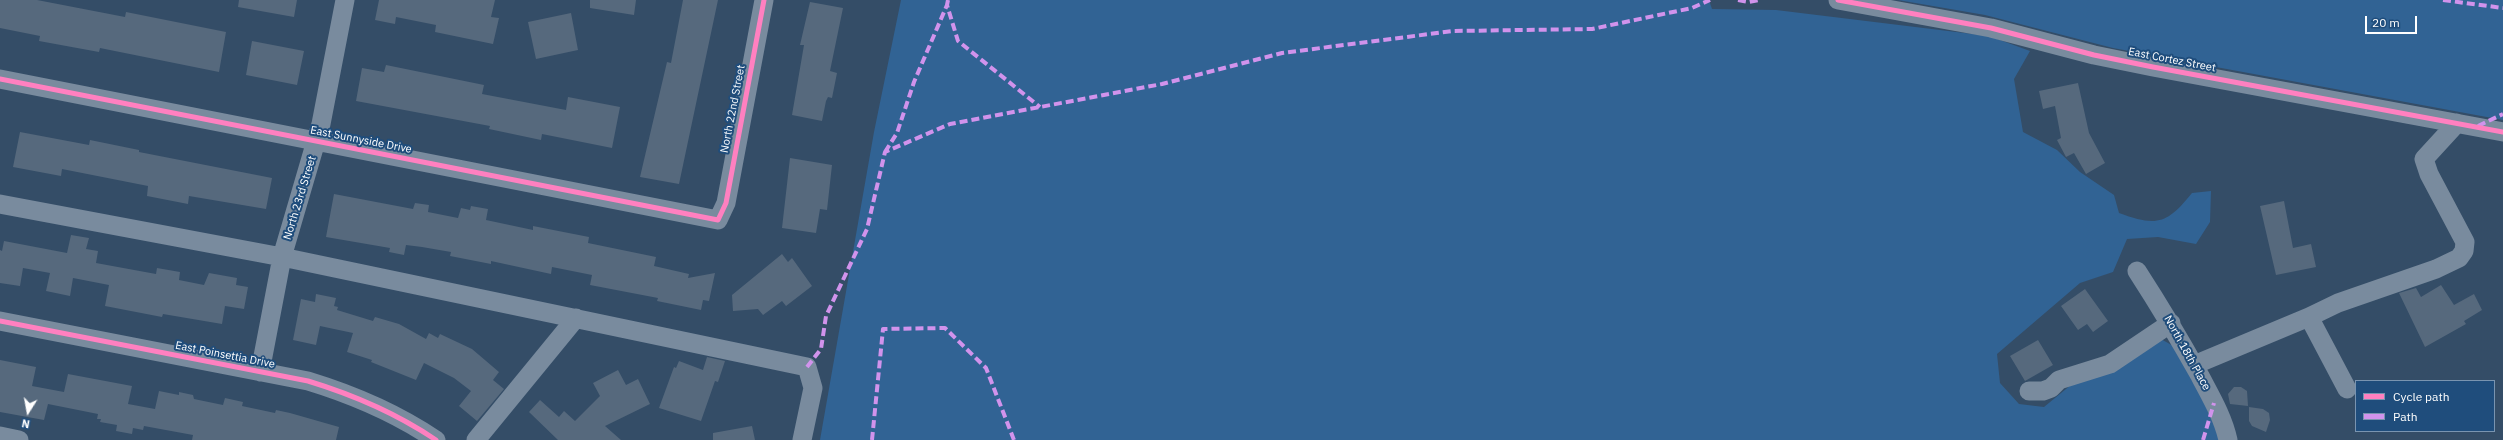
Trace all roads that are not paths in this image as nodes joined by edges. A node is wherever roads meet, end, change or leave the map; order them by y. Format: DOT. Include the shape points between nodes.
graph roads {
  1 [pos="345,0"];
  2 [pos="764,0"];
  3 [pos="1838,0"];
  4 [pos="0,79"];
  5 [pos="2457,123"];
  6 [pos="2503,132"];
  7 [pos="317,141"];
  8 [pos="0,204"];
  9 [pos="718,220"];
  10 [pos="282,257"];
  11 [pos="2137,271"];
  12 [pos="2309,317"];
  13 [pos="576,318"];
  14 [pos="0,321"];
  15 [pos="2171,323"];
  16 [pos="2194,365"];
  17 [pos="260,372"];
  18 [pos="2347,389"];
  19 [pos="2029,391"];
  20 [pos="0,436"];
  21 [pos="19,440"];
  22 [pos="436,440"];
  23 [pos="476,440"];
  24 [pos="802,440"];
  25 [pos="2228,440"];
  1 -- 7 [label="street, North 23rd Street"];
  2 -- 9 [label="street, North 22nd Street" via="726,203"];
  3 -- 5 [label="street, East Cortez Street" via="1991,28 2094,55 2153,67"];
  4 -- 7 [label="street, East Sunnyside Drive"];
  5 -- 6 [label="street, East Cortez Street"];
  5 -- 12 [label="street" via="2424,159 2429,174 2465,242 2464,251 2459,258 2436,269 2338,303"];
  7 -- 9 [label="street, East Sunnyside Drive"];
  7 -- 10 [label="street, North 23rd Street"];
  8 -- 10 [label="street"];
  10 -- 13 [label="street"];
  10 -- 17 [label="street, North 23rd Street"];
  11 -- 15 [label="street, North 18th Place"];
  12 -- 16 [label="street"];
  12 -- 18 [label="street"];
  13 -- 23 [label="street"];
  13 -- 24 [label="street" via="807,367 813,388"];
  14 -- 17 [label="street, East Poinsettia Drive"];
  15 -- 16 [label="street, North 18th Place"];
  15 -- 19 [label="street" via="2110,364 2059,380 2043,391"];
  16 -- 25 [label="street, North 18th Place" via="2225,426"];
  17 -- 22 [label="street, East Poinsettia Drive" via="308,381 352,395 410,423"];
  20 -- 21 [label="street"];
}
